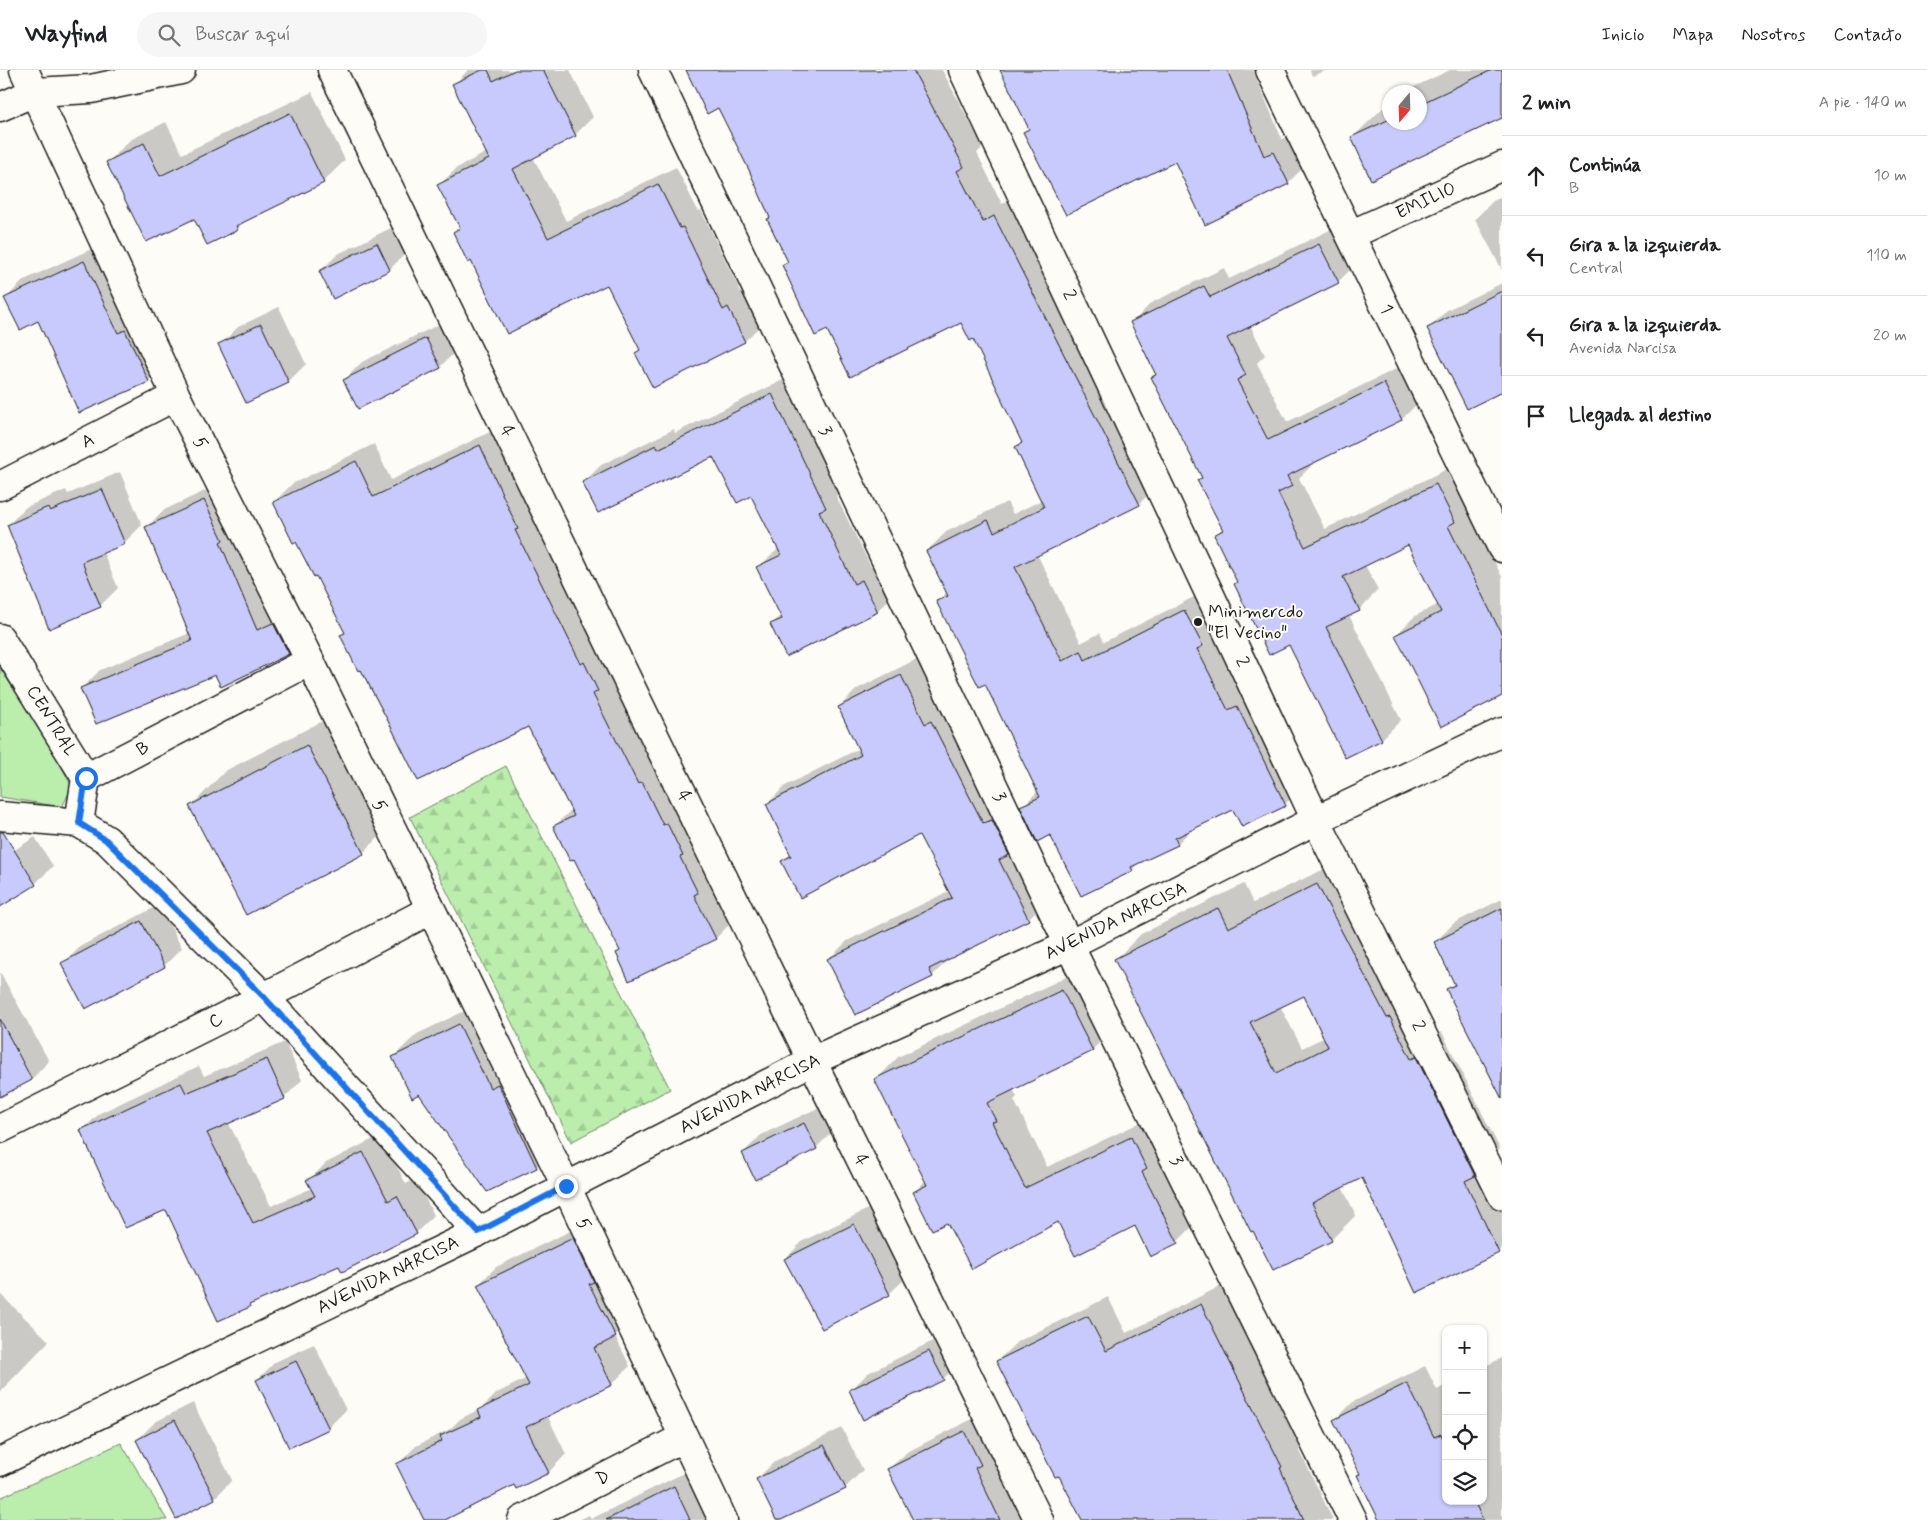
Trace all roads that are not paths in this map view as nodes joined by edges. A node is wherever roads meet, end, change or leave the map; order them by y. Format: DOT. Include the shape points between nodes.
graph roads {
  1 [pos="181,70"];
  2 [pos="332,70"];
  3 [pos="653,70"];
  4 [pos="963,70"];
  5 [pos="1270,70"];
  6 [pos="30,81"];
  7 [pos="0,107"];
  8 [pos="1502,166"];
  9 [pos="1350,235"];
  10 [pos="176,396"];
  11 [pos="0,486"];
  12 [pos="1502,548"];
  13 [pos="0,638"];
  14 [pos="310,661"];
  15 [pos="1502,732"];
  16 [pos="86,778"];
  17 [pos="0,816"];
  18 [pos="1316,820"];
  19 [pos="79,823"];
  20 [pos="430,910"];
  21 [pos="1069,945"];
  22 [pos="264,997"];
  23 [pos="812,1061"];
  24 [pos="0,1128"];
  25 [pos="566,1186"];
  26 [pos="1502,1195"];
  27 [pos="478,1232"];
  28 [pos="684,1437"];
  29 [pos="0,1462"];
  30 [pos="522,1520"];
  31 [pos="723,1520"];
  32 [pos="1039,1520"];
  33 [pos="1353,1520"];
  1 -- 6 [label="street" via="91,89"];
  2 -- 23 [label="street, 4"];
  3 -- 21 [label="street, 3"];
  4 -- 18 [label="street, 2"];
  5 -- 9 [label="street, 1"];
  6 -- 7 [label="street"];
  6 -- 10 [label="street, 5"];
  8 -- 9 [label="street, EMILIO"];
  9 -- 12 [label="street, 1"];
  10 -- 11 [label="street, A"];
  10 -- 14 [label="street, 5"];
  13 -- 16 [label="street, CENTRAL"];
  14 -- 16 [label="street, B"];
  14 -- 20 [label="street, 5"];
  15 -- 18 [label="street, AVENIDA NARCISA"];
  16 -- 19 [label="street"];
  17 -- 19 [label="street"];
  18 -- 21 [label="street, AVENIDA NARCISA"];
  18 -- 26 [label="street, 2"];
  19 -- 22 [label="street" via="106,840"];
  20 -- 22 [label="street, C"];
  20 -- 25 [label="street, 5"];
  21 -- 23 [label="street, AVENIDA NARCISA"];
  21 -- 33 [label="street, 3"];
  22 -- 24 [label="street, C"];
  22 -- 27 [label="street"];
  23 -- 25 [label="street, AVENIDA NARCISA"];
  23 -- 32 [label="street, 4"];
  25 -- 27 [label="street, AVENIDA NARCISA"];
  25 -- 28 [label="street, 5"];
  27 -- 29 [label="street, AVENIDA NARCISA"];
  28 -- 30 [label="street, D"];
  28 -- 31 [label="street, 5"];
}
